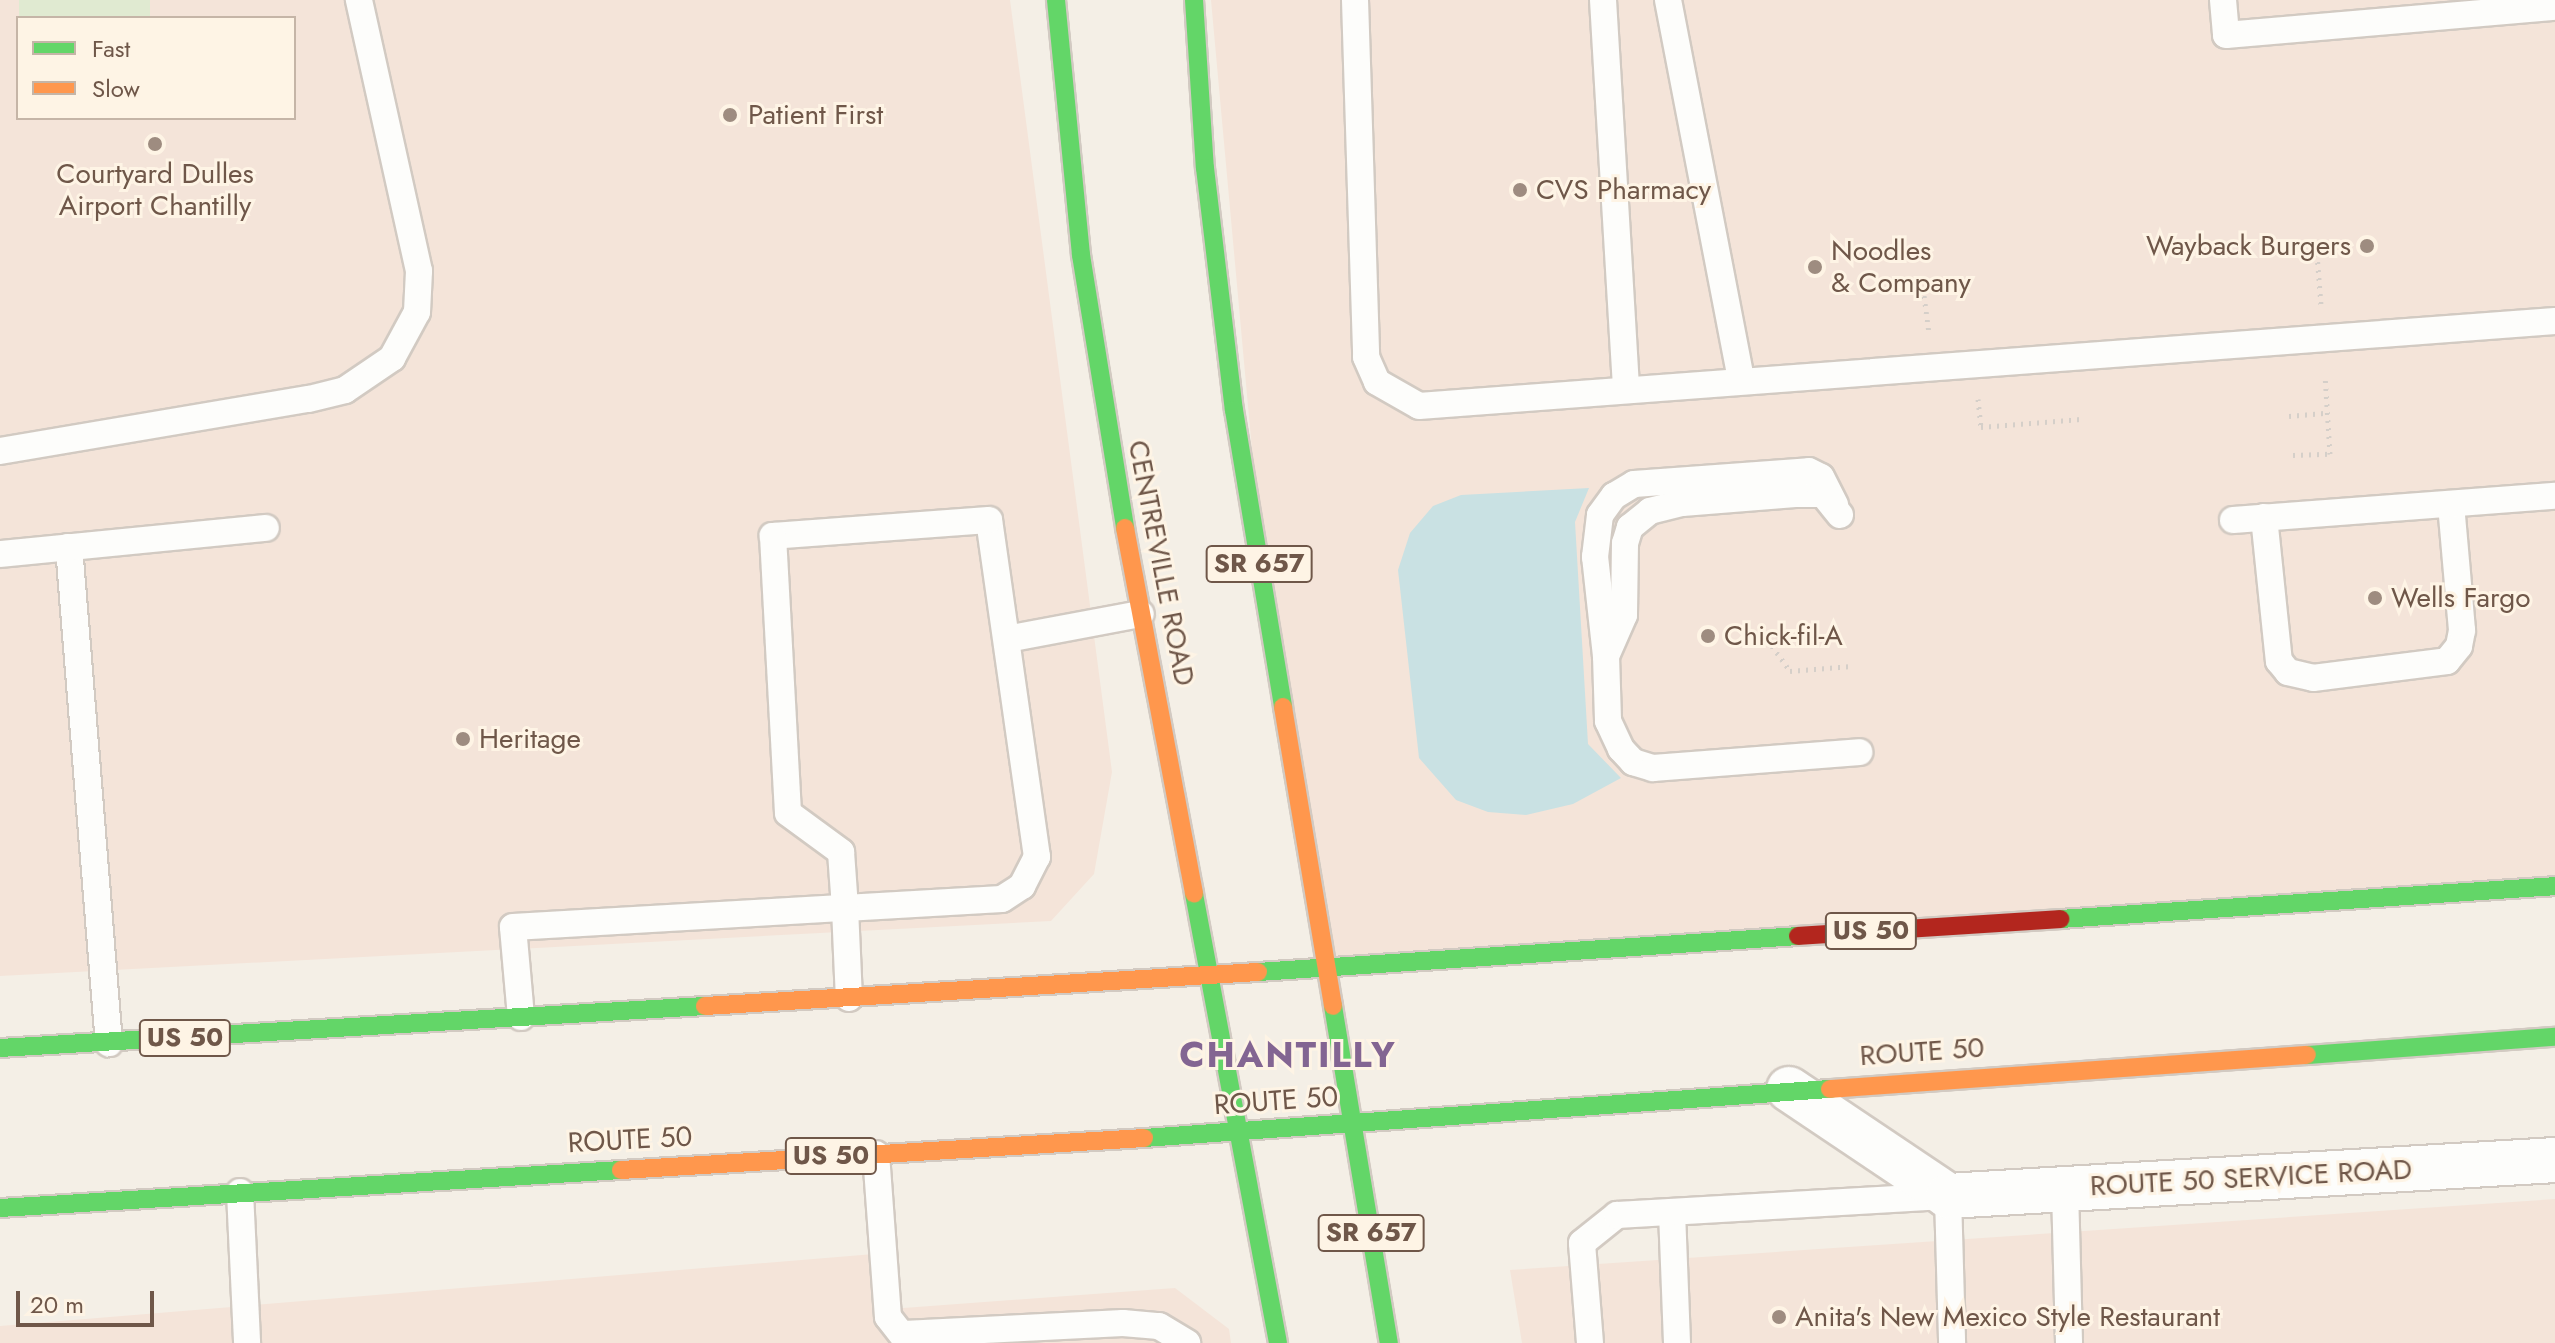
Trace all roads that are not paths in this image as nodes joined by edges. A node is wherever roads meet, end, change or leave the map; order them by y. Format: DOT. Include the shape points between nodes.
graph roads {
  1 [pos="359,0"];
  2 [pos="1056,0"];
  3 [pos="1194,0"];
  4 [pos="1355,0"];
  5 [pos="1603,0"];
  6 [pos="1668,0"];
  7 [pos="2223,0"];
  8 [pos="2555,7"];
  9 [pos="2555,321"];
  10 [pos="1741,379"];
  11 [pos="1626,388"];
  12 [pos="0,451"];
  13 [pos="2555,496"];
  14 [pos="2451,504"];
  15 [pos="1840,515"];
  16 [pos="2264,517"];
  17 [pos="2233,520"];
  18 [pos="266,528"];
  19 [pos="69,547"];
  20 [pos="0,554"];
  21 [pos="1141,614"];
  22 [pos="1007,639"];
  23 [pos="1859,752"];
  24 [pos="2555,867"];
  25 [pos="2543,887"];
  26 [pos="845,908"];
  27 [pos="1330,966"];
  28 [pos="1212,975"];
  29 [pos="849,998"];
  30 [pos="521,1017"];
  31 [pos="0,1031"];
  32 [pos="2555,1037"];
  33 [pos="109,1043"];
  34 [pos="74,1044"];
  35 [pos="0,1048"];
  36 [pos="1789,1089"];
  37 [pos="1353,1123"];
  38 [pos="1239,1132"];
  39 [pos="876,1154"];
  40 [pos="2555,1160"];
  41 [pos="2065,1189"];
  42 [pos="240,1192"];
  43 [pos="1948,1196"];
  44 [pos="0,1208"];
  45 [pos="1672,1212"];
  46 [pos="906,1338"];
  47 [pos="247,1343"];
  48 [pos="1187,1343"];
  49 [pos="1278,1343"];
  50 [pos="1389,1343"];
  51 [pos="1590,1343"];
  52 [pos="1677,1343"];
  53 [pos="1952,1343"];
  54 [pos="2069,1343"];
  1 -- 12 [label="lane" via="420,282 417,312 392,358 345,390 309,399"];
  2 -- 21 [label="main road, CENTREVILLE ROAD" via="1081,255"];
  3 -- 27 [label="main road, SR 657" via="1205,168 1234,410"];
  4 -- 11 [label="lane" via="1366,357 1377,382 1419,406"];
  5 -- 11 [label="lane"];
  6 -- 10 [label="lane"];
  7 -- 8 [label="lane" via="2226,35"];
  9 -- 10 [label="lane"];
  10 -- 11 [label="lane"];
  13 -- 14 [label="lane"];
  14 -- 16 [label="lane"];
  14 -- 16 [label="lane" via="2459,646 2447,661 2313,678 2288,672 2279,661"];
  15 -- 23 [label="lane" via="1823,494 1682,503 1650,511 1630,527 1624,615 1606,656 1608,721 1633,762 1653,768"];
  16 -- 17 [label="lane"];
  18 -- 19 [label="lane"];
  19 -- 20 [label="lane"];
  19 -- 33 [label="lane"];
  21 -- 22 [label="lane"];
  21 -- 28 [label="main road, CENTREVILLE ROAD"];
  22 -- 26 [label="lane" via="1037,857 1022,886 1002,899"];
  22 -- 26 [label="lane" via="989,520 773,536 788,813 841,852"];
  24 -- 25 [label="lane"];
  25 -- 27 [label="main road, US 50"];
  26 -- 29 [label="lane"];
  26 -- 30 [label="lane" via="513,927"];
  27 -- 28 [label="main road, US 50"];
  27 -- 37 [label="main road, SR 657"];
  28 -- 29 [label="main road, US 50"];
  28 -- 38 [label="main road, CENTREVILLE ROAD"];
  29 -- 30 [label="main road, US 50"];
  30 -- 33 [label="main road, US 50"];
  31 -- 34 [label="main road"];
  32 -- 36 [label="main road, ROUTE 50 / US 50"];
  33 -- 34 [label="main road, US 50"];
  34 -- 35 [label="main road, US 50"];
  36 -- 37 [label="main road, ROUTE 50 / US 50"];
  36 -- 43 [label="street"];
  37 -- 38 [label="main road, ROUTE 50 / US 50"];
  37 -- 50 [label="main road, SR 657"];
  38 -- 39 [label="main road, ROUTE 50 / US 50"];
  38 -- 49 [label="main road, CENTREVILLE ROAD"];
  39 -- 42 [label="main road, ROUTE 50 / US 50"];
  39 -- 46 [label="lane" via="888,1317"];
  40 -- 41 [label="street, ROUTE 50 SERVICE ROAD"];
  41 -- 43 [label="street, ROUTE 50 SERVICE ROAD"];
  41 -- 54 [label="lane"];
  42 -- 44 [label="main road, ROUTE 50 / US 50"];
  42 -- 47 [label="lane"];
  43 -- 45 [label="lane"];
  43 -- 53 [label="lane"];
  45 -- 51 [label="lane" via="1617,1215 1582,1243"];
  45 -- 52 [label="lane"];
  46 -- 48 [label="lane" via="1123,1323 1159,1326"];
}
